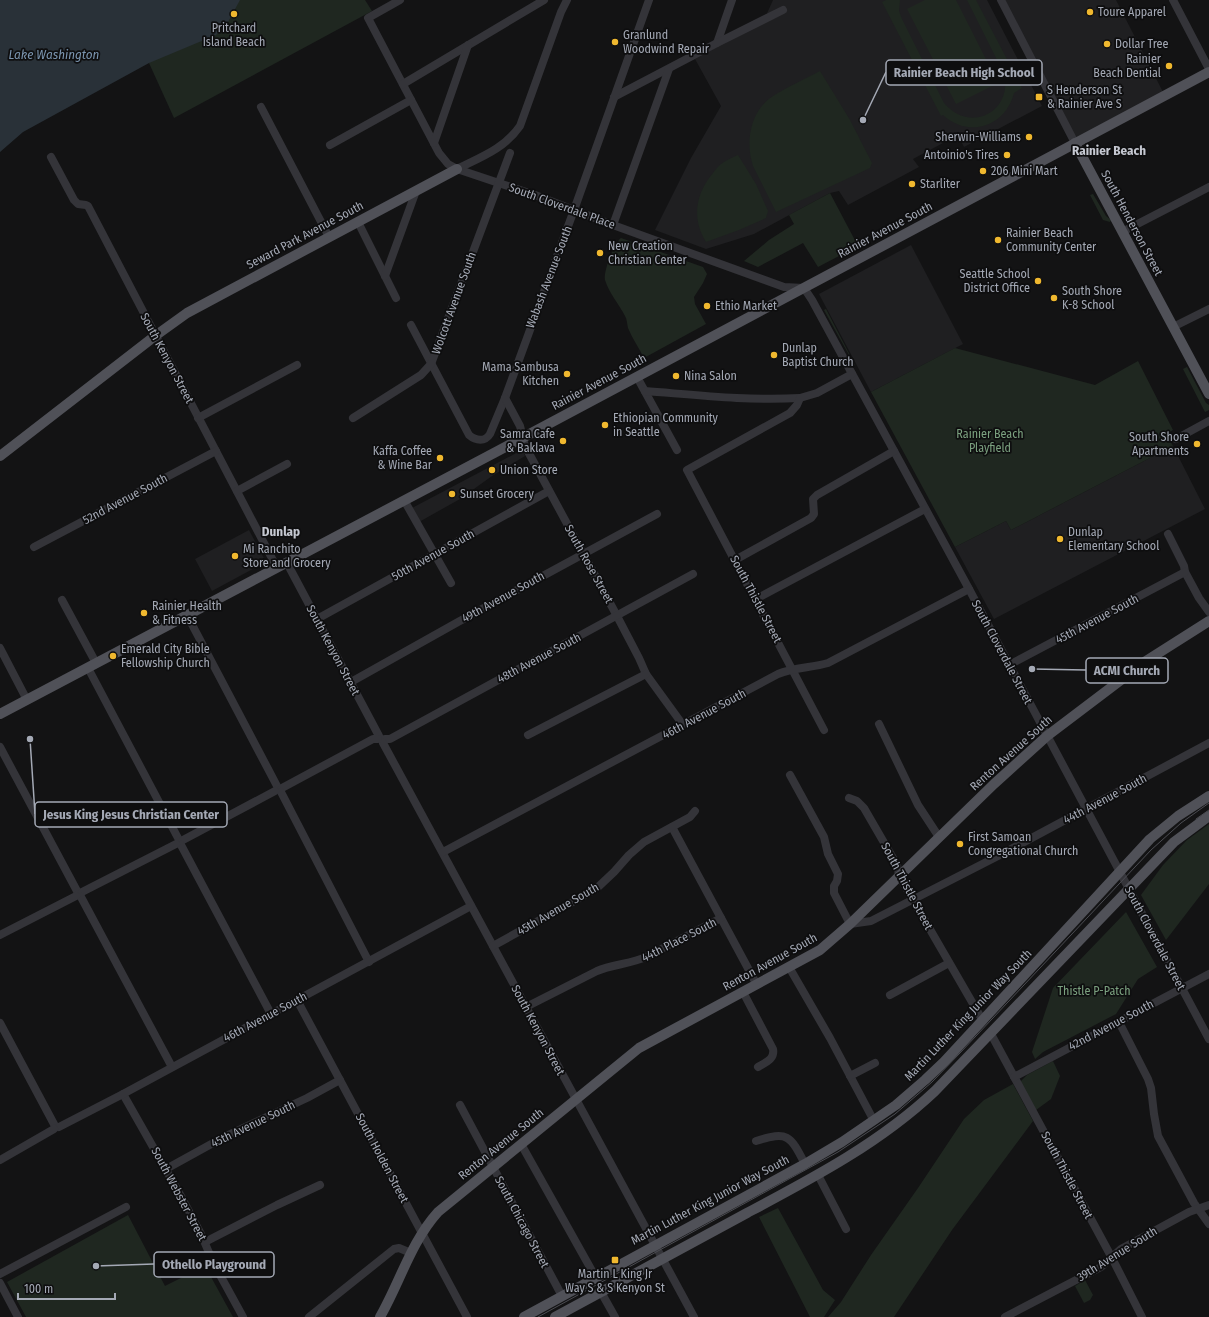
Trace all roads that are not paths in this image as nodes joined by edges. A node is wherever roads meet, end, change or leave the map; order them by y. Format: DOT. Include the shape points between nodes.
graph roads {
  1 [pos="400,0"];
  2 [pos="544,0"];
  3 [pos="649,0"];
  4 [pos="732,0"];
  5 [pos="1001,0"];
  6 [pos="1173,0"];
  7 [pos="564,1"];
  8 [pos="784,10"];
  9 [pos="717,43"];
  10 [pos="468,44"];
  11 [pos="669,69"];
  12 [pos="1209,69"];
  13 [pos="1209,72"];
  14 [pos="402,84"];
  15 [pos="614,97"];
  16 [pos="411,100"];
  17 [pos="261,107"];
  18 [pos="434,143"];
  19 [pos="1075,143"];
  20 [pos="330,146"];
  21 [pos="510,153"];
  22 [pos="51,157"];
  23 [pos="456,169"];
  24 [pos="498,183"];
  25 [pos="1209,187"];
  26 [pos="416,191"];
  27 [pos="574,210"];
  28 [pos="358,222"];
  29 [pos="613,225"];
  30 [pos="1122,232"];
  31 [pos="329,237"];
  32 [pos="385,276"];
  33 [pos="804,288"];
  34 [pos="396,298"];
  35 [pos="1209,309"];
  36 [pos="410,325"];
  37 [pos="1173,327"];
  38 [pos="155,336"];
  39 [pos="431,364"];
  40 [pos="297,365"];
  41 [pos="852,374"];
  42 [pos="637,377"];
  43 [pos="645,391"];
  44 [pos="1209,394"];
  45 [pos="505,398"];
  46 [pos="800,398"];
  47 [pos="198,418"];
  48 [pos="353,418"];
  49 [pos="1209,421"];
  50 [pos="523,438"];
  51 [pos="1176,439"];
  52 [pos="677,450"];
  53 [pos="216,451"];
  54 [pos="894,451"];
  55 [pos="0,456"];
  56 [pos="287,464"];
  57 [pos="237,491"];
  58 [pos="549,491"];
  59 [pos="404,500"];
  60 [pos="925,509"];
  61 [pos="657,514"];
  62 [pos="1168,534"];
  63 [pos="34,547"];
  64 [pos="583,553"];
  65 [pos="434,554"];
  66 [pos="735,560"];
  67 [pos="282,565"];
  68 [pos="1185,572"];
  69 [pos="693,574"];
  70 [pos="451,583"];
  71 [pos="969,589"];
  72 [pos="756,599"];
  73 [pos="62,600"];
  74 [pos="1209,612"];
  75 [pos="187,615"];
  76 [pos="617,616"];
  77 [pos="317,619"];
  78 [pos="1209,621"];
  79 [pos="0,648"];
  80 [pos="92,665"];
  81 [pos="1009,665"];
  82 [pos="793,669"];
  83 [pos="646,674"];
  84 [pos="351,682"];
  85 [pos="27,700"];
  86 [pos="0,714"];
  87 [pos="879,724"];
  88 [pos="683,725"];
  89 [pos="824,730"];
  90 [pos="528,735"];
  91 [pos="1047,736"];
  92 [pos="381,739"];
  93 [pos="1209,743"];
  94 [pos="0,747"];
  95 [pos="790,775"];
  96 [pos="279,789"];
  97 [pos="1209,796"];
  98 [pos="849,798"];
  99 [pos="1086,809"];
  100 [pos="695,811"];
  101 [pos="1209,816"];
  102 [pos="672,827"];
  103 [pos="939,837"];
  104 [pos="180,842"];
  105 [pos="442,852"];
  106 [pos="1119,872"];
  107 [pos="899,875"];
  108 [pos="1129,890"];
  109 [pos="79,894"];
  110 [pos="913,900"];
  111 [pos="471,906"];
  112 [pos="721,918"];
  113 [pos="850,924"];
  114 [pos="0,936"];
  115 [pos="493,946"];
  116 [pos="369,962"];
  117 [pos="949,963"];
  118 [pos="789,967"];
  119 [pos="1209,974"];
  120 [pos="757,985"];
  121 [pos="1182,988"];
  122 [pos="743,992"];
  123 [pos="890,995"];
  124 [pos="297,1000"];
  125 [pos="526,1007"];
  126 [pos="271,1014"];
  127 [pos="983,1020"];
  128 [pos="1119,1022"];
  129 [pos="0,1023"];
  130 [pos="991,1034"];
  131 [pos="1209,1038"];
  132 [pos="875,1062"];
  133 [pos="172,1067"];
  134 [pos="758,1067"];
  135 [pos="850,1076"];
  136 [pos="1014,1077"];
  137 [pos="340,1080"];
  138 [pos="123,1094"];
  139 [pos="576,1099"];
  140 [pos="460,1105"];
  141 [pos="874,1121"];
  142 [pos="56,1128"];
  143 [pos="756,1141"];
  144 [pos="521,1144"];
  145 [pos="0,1160"];
  146 [pos="804,1164"];
  147 [pos="492,1168"];
  148 [pos="166,1169"];
  149 [pos="818,1175"];
  150 [pos="320,1185"];
  151 [pos="1209,1205"];
  152 [pos="126,1207"];
  153 [pos="1198,1209"];
  154 [pos="1209,1224"];
  155 [pos="846,1229"];
  156 [pos="422,1233"];
  157 [pos="204,1242"];
  158 [pos="655,1245"];
  159 [pos="411,1253"];
  160 [pos="1112,1258"];
  161 [pos="663,1259"];
  162 [pos="0,1274"];
  163 [pos="596,1278"];
  164 [pos="0,1283"];
  165 [pos="601,1292"];
  166 [pos="562,1296"];
  167 [pos="558,1316"];
  168 [pos="18,1317"];
  169 [pos="243,1317"];
  170 [pos="309,1317"];
  171 [pos="380,1317"];
  172 [pos="467,1317"];
  173 [pos="524,1317"];
  174 [pos="615,1317"];
  175 [pos="694,1317"];
  176 [pos="1005,1317"];
  177 [pos="1142,1317"];
  1 -- 14 [label="street" via="368,18"];
  2 -- 10 [label="street"];
  3 -- 15 [label="street, Wabash Avenue South"];
  4 -- 9 [label="street"];
  5 -- 19 [label="street, South Henderson Street"];
  6 -- 12 [label="street"];
  7 -- 23 [label="street, Seward Park Avenue South" via="520,126 501,146"];
  8 -- 9 [label="street"];
  9 -- 11 [label="street"];
  10 -- 14 [label="street"];
  10 -- 18 [label="street"];
  11 -- 15 [label="street"];
  11 -- 29 [label="street"];
  13 -- 19 [label="main road, Rainier Avenue South"];
  14 -- 16 [label="street"];
  15 -- 27 [label="street, Wabash Avenue South"];
  16 -- 18 [label="street"];
  16 -- 20 [label="street"];
  17 -- 31 [label="street"];
  18 -- 23 [label="street" via="443,159"];
  19 -- 30 [label="main road, South Henderson Street"];
  19 -- 33 [label="main road, Rainier Avenue South"];
  21 -- 24 [label="street, Wolcott Avenue South"];
  22 -- 38 [label="street, South Kenyon Street" via="74,200 88,206"];
  23 -- 24 [label="street, South Cloverdale Place"];
  23 -- 26 [label="main road, Seward Park Avenue South"];
  24 -- 27 [label="street, South Cloverdale Place"];
  24 -- 39 [label="street, Wolcott Avenue South"];
  25 -- 30 [label="street"];
  26 -- 28 [label="main road, Seward Park Avenue South"];
  26 -- 32 [label="street"];
  27 -- 29 [label="street, South Cloverdale Place"];
  27 -- 45 [label="street, Wabash Avenue South"];
  28 -- 31 [label="main road, Seward Park Avenue South"];
  28 -- 32 [label="street"];
  29 -- 33 [label="street, South Cloverdale Place" via="784,287"];
  30 -- 37 [label="main road, South Henderson Street"];
  31 -- 38 [label="main road, Seward Park Avenue South" via="198,306"];
  32 -- 34 [label="street"];
  33 -- 41 [label="street, South Cloverdale Street"];
  33 -- 42 [label="main road, Rainier Avenue South"];
  35 -- 37 [label="street"];
  36 -- 39 [label="street"];
  37 -- 44 [label="main road, South Henderson Street"];
  38 -- 47 [label="street, South Kenyon Street"];
  38 -- 55 [label="main road, Seward Park Avenue South"];
  39 -- 45 [label="street, Wabash Avenue South" via="469,435 476,439 487,439"];
  39 -- 48 [label="street, Wolcott Avenue South" via="421,375"];
  40 -- 47 [label="street"];
  41 -- 46 [label="street" via="817,393"];
  41 -- 54 [label="street, South Cloverdale Street"];
  42 -- 43 [label="street"];
  42 -- 50 [label="main road, Rainier Avenue South"];
  43 -- 46 [label="street" via="743,399"];
  43 -- 52 [label="street"];
  45 -- 50 [label="street, South Rose Street" via="520,426"];
  46 -- 66 [label="street, South Thistle Street" via="790,413 687,470"];
  47 -- 53 [label="street, South Kenyon Street"];
  49 -- 51 [label="street"];
  50 -- 58 [label="street, South Rose Street"];
  50 -- 59 [label="main road, Rainier Avenue South"];
  53 -- 57 [label="street, South Kenyon Street"];
  53 -- 63 [label="street, 52nd Avenue South"];
  54 -- 60 [label="street, South Cloverdale Street"];
  54 -- 66 [label="street" via="816,495 814,514 811,518"];
  56 -- 57 [label="street"];
  57 -- 67 [label="street, South Kenyon Street"];
  58 -- 64 [label="street, South Rose Street"];
  58 -- 65 [label="street, 50th Avenue South"];
  59 -- 65 [label="street"];
  59 -- 67 [label="main road, Rainier Avenue South"];
  60 -- 71 [label="street, South Cloverdale Street"];
  60 -- 72 [label="street"];
  61 -- 64 [label="street, 49th Avenue South"];
  62 -- 68 [label="street"];
  64 -- 76 [label="street, South Rose Street"];
  64 -- 84 [label="street, 49th Avenue South"];
  65 -- 70 [label="street"];
  65 -- 77 [label="street, 50th Avenue South"];
  66 -- 72 [label="street, South Thistle Street"];
  67 -- 75 [label="main road, Rainier Avenue South"];
  67 -- 77 [label="street, South Kenyon Street"];
  68 -- 74 [label="street"];
  68 -- 81 [label="street, 45th Avenue South"];
  69 -- 76 [label="street, 48th Avenue South"];
  71 -- 81 [label="street, South Cloverdale Street"];
  71 -- 82 [label="street, 46th Avenue South" via="828,663"];
  72 -- 82 [label="street, South Thistle Street"];
  73 -- 80 [label="street"];
  75 -- 80 [label="main road, Rainier Avenue South"];
  75 -- 96 [label="street"];
  76 -- 83 [label="street, South Rose Street"];
  76 -- 92 [label="street, 48th Avenue South" via="390,739"];
  77 -- 84 [label="street, South Kenyon Street"];
  78 -- 91 [label="main road, Renton Avenue South" via="1146,661"];
  79 -- 85 [label="street"];
  80 -- 85 [label="main road, Rainier Avenue South"];
  80 -- 104 [label="street"];
  81 -- 91 [label="street, South Cloverdale Street"];
  82 -- 88 [label="street, 46th Avenue South" via="778,674"];
  82 -- 89 [label="street, South Thistle Street"];
  83 -- 88 [label="street, South Rose Street"];
  83 -- 90 [label="street"];
  84 -- 92 [label="street, South Kenyon Street"];
  85 -- 86 [label="main road, Rainier Avenue South"];
  87 -- 103 [label="street" via="918,804"];
  88 -- 105 [label="street, 46th Avenue South"];
  91 -- 99 [label="street, South Cloverdale Street"];
  91 -- 103 [label="main road, Renton Avenue South"];
  92 -- 96 [label="street, 48th Avenue South" via="373,739"];
  92 -- 105 [label="street, South Kenyon Street"];
  93 -- 99 [label="street, 44th Avenue South"];
  94 -- 109 [label="street"];
  95 -- 113 [label="street" via="824,837 828,854 838,874 834,893"];
  96 -- 104 [label="street, 48th Avenue South"];
  96 -- 116 [label="street"];
  97 -- 106 [label="main road, Martin Luther King Junior Way South" via="1163,827"];
  98 -- 107 [label="street, South Thistle Street" via="864,808"];
  99 -- 106 [label="street, South Cloverdale Street"];
  99 -- 110 [label="street, 44th Avenue South"];
  100 -- 102 [label="street, 45th Avenue South" via="690,817"];
  101 -- 108 [label="main road" via="1174,842"];
  102 -- 112 [label="street"];
  102 -- 115 [label="street, 45th Avenue South" via="644,842 605,881 585,895"];
  103 -- 107 [label="main road, Renton Avenue South"];
  104 -- 109 [label="street, 48th Avenue South"];
  104 -- 126 [label="street"];
  105 -- 111 [label="street, South Kenyon Street"];
  106 -- 108 [label="street, South Cloverdale Street"];
  106 -- 127 [label="main road, Martin Luther King Junior Way South"];
  107 -- 110 [label="street, South Thistle Street"];
  107 -- 113 [label="main road, Renton Avenue South"];
  108 -- 121 [label="street, South Cloverdale Street"];
  108 -- 130 [label="main road"];
  109 -- 114 [label="street, 48th Avenue South"];
  109 -- 133 [label="street"];
  110 -- 113 [label="street, 44th Avenue South" via="871,921"];
  110 -- 117 [label="street, South Thistle Street"];
  111 -- 115 [label="street, South Kenyon Street"];
  111 -- 116 [label="street, 46th Avenue South"];
  112 -- 120 [label="street"];
  112 -- 125 [label="street, 44th Place South" via="640,960 597,971"];
  113 -- 118 [label="main road, Renton Avenue South" via="820,950"];
  115 -- 125 [label="street, South Kenyon Street"];
  116 -- 124 [label="street, 46th Avenue South"];
  117 -- 123 [label="street"];
  117 -- 127 [label="street, South Thistle Street"];
  118 -- 120 [label="main road, Renton Avenue South"];
  118 -- 135 [label="street"];
  119 -- 121 [label="street, 42nd Avenue South"];
  120 -- 122 [label="main road, Renton Avenue South"];
  121 -- 128 [label="street, 42nd Avenue South"];
  121 -- 131 [label="street, South Cloverdale Street"];
  122 -- 134 [label="street" via="773,1049 772,1058"];
  122 -- 139 [label="main road, Renton Avenue South" via="639,1048"];
  124 -- 126 [label="street, 46th Avenue South"];
  124 -- 137 [label="street, South Holden Street"];
  125 -- 139 [label="street, South Kenyon Street"];
  126 -- 133 [label="street, 46th Avenue South"];
  127 -- 141 [label="main road, Martin Luther King Junior Way South" via="925,1080"];
  128 -- 136 [label="street, 42nd Avenue South"];
  128 -- 153 [label="street" via="1148,1079 1158,1136"];
  129 -- 142 [label="street"];
  130 -- 136 [label="street, South Thistle Street"];
  130 -- 149 [label="main road" via="918,1108"];
  132 -- 135 [label="street"];
  133 -- 138 [label="street, 46th Avenue South"];
  135 -- 141 [label="street"];
  136 -- 160 [label="street, South Thistle Street"];
  137 -- 148 [label="street, 45th Avenue South" via="224,1137"];
  137 -- 156 [label="street, South Holden Street"];
  138 -- 142 [label="street, 46th Avenue South"];
  138 -- 148 [label="street, South Webster Street"];
  139 -- 144 [label="main road, Renton Avenue South"];
  139 -- 158 [label="street, South Kenyon Street"];
  140 -- 147 [label="street, South Chicago Street"];
  141 -- 146 [label="main road, Martin Luther King Junior Way South"];
  142 -- 145 [label="street, 46th Avenue South"];
  143 -- 146 [label="street" via="773,1136 790,1139"];
  144 -- 147 [label="main road, Renton Avenue South"];
  144 -- 163 [label="street"];
  146 -- 158 [label="main road, Martin Luther King Junior Way South"];
  147 -- 156 [label="main road, Renton Avenue South" via="438,1212"];
  147 -- 166 [label="street, South Chicago Street"];
  148 -- 157 [label="street, South Webster Street"];
  149 -- 155 [label="street"];
  149 -- 161 [label="main road"];
  150 -- 157 [label="street"];
  151 -- 153 [label="street, 39th Avenue South"];
  152 -- 162 [label="street"];
  153 -- 154 [label="street"];
  153 -- 160 [label="street, 39th Avenue South" via="1121,1249"];
  156 -- 159 [label="main road, Renton Avenue South"];
  156 -- 172 [label="street, South Holden Street"];
  157 -- 169 [label="street, South Webster Street"];
  158 -- 161 [label="street, South Kenyon Street"];
  158 -- 163 [label="main road, Martin Luther King Junior Way South"];
  159 -- 170 [label="street" via="399,1248 394,1249"];
  159 -- 171 [label="main road, Renton Avenue South"];
  160 -- 176 [label="street, 39th Avenue South" via="1101,1267"];
  160 -- 177 [label="street, South Thistle Street"];
  161 -- 165 [label="main road"];
  161 -- 175 [label="street, South Kenyon Street"];
  163 -- 166 [label="main road, Martin Luther King Junior Way South"];
  164 -- 168 [label="street"];
  165 -- 167 [label="main road"];
  165 -- 174 [label="street"];
  166 -- 173 [label="main road, Martin Luther King Junior Way South"];
}
